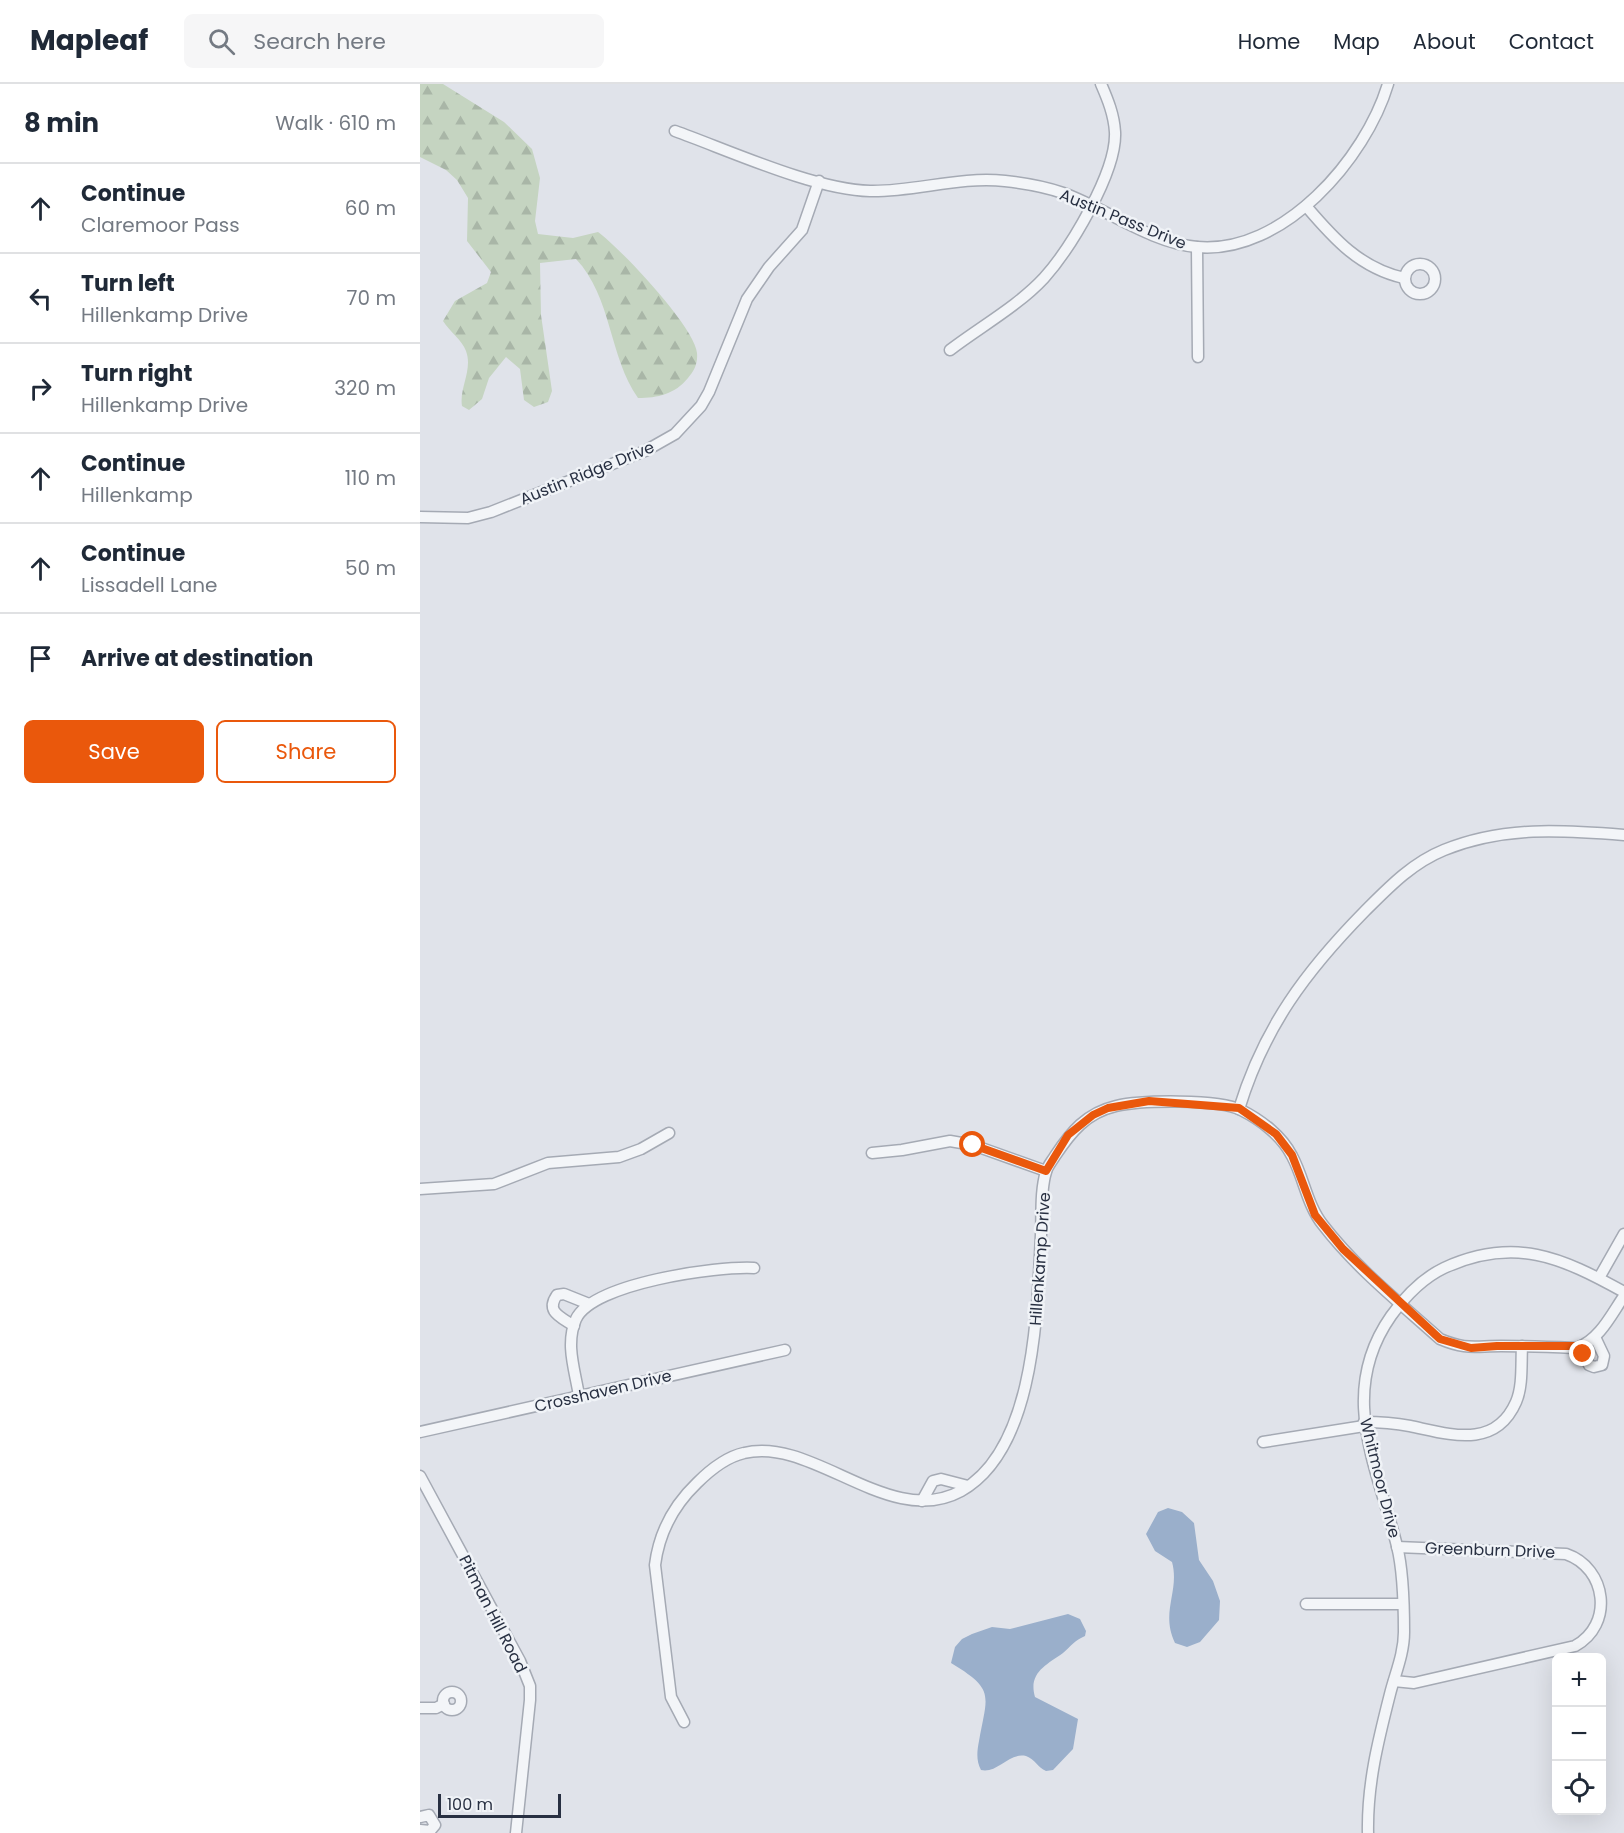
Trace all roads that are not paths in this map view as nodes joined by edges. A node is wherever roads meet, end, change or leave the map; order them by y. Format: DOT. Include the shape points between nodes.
graph roads {
  1 [pos="1101,84"];
  2 [pos="1388,84"];
  3 [pos="675,131"];
  4 [pos="819,181"];
  5 [pos="1306,206"];
  6 [pos="1091,207"];
  7 [pos="1197,248"];
  8 [pos="1404,278"];
  9 [pos="950,350"];
  10 [pos="1198,357"];
  11 [pos="420,517"];
  12 [pos="1624,835"];
  13 [pos="1239,1108"];
  14 [pos="669,1133"];
  15 [pos="872,1153"];
  16 [pos="1046,1171"];
  17 [pos="420,1189"];
  18 [pos="1624,1234"];
  19 [pos="754,1268"];
  20 [pos="1599,1278"];
  21 [pos="1624,1294"];
  22 [pos="1401,1303"];
  23 [pos="589,1304"];
  24 [pos="574,1326"];
  25 [pos="1595,1337"];
  26 [pos="1522,1346"];
  27 [pos="1581,1346"];
  28 [pos="785,1350"];
  29 [pos="579,1396"];
  30 [pos="1364,1424"];
  31 [pos="420,1432"];
  32 [pos="1263,1442"];
  33 [pos="420,1476"];
  34 [pos="968,1486"];
  35 [pos="922,1501"];
  36 [pos="1397,1546"];
  37 [pos="1306,1604"];
  38 [pos="1402,1604"];
  39 [pos="1394,1681"];
  40 [pos="444,1704"];
  41 [pos="420,1708"];
  42 [pos="684,1722"];
  43 [pos="420,1817"];
  44 [pos="422,1831"];
  45 [pos="516,1833"];
  46 [pos="1368,1833"];
  1 -- 6 [label="street" via="1111,107 1115,134 1109,164"];
  2 -- 5 [label="street, Austin Pass Drive" via="1366,137"];
  3 -- 4 [label="street, Austin Pass Drive"];
  4 -- 6 [label="street, Austin Pass Drive" via="868,191 1007,181 1062,193"];
  4 -- 11 [label="street, Austin Ridge Drive" via="802,230 747,299 709,392 675,434 645,451 491,512 468,518"];
  5 -- 7 [label="street, Austin Pass Drive" via="1255,237"];
  5 -- 8 [label="street" via="1348,252"];
  6 -- 7 [label="street, Austin Pass Drive" via="1160,237"];
  6 -- 9 [label="street" via="1043,279"];
  7 -- 10 [label="street"];
  12 -- 13 [label="street" via="1514,831 1454,846 1414,864 1321,957 1291,996 1251,1067"];
  13 -- 16 [label="street, Hillenkamp Drive" via="1149,1101 1108,1108 1068,1135"];
  13 -- 22 [label="street" via="1276,1134 1292,1155 1315,1215 1343,1249"];
  14 -- 17 [label="street" via="619,1156 548,1163 494,1184"];
  15 -- 16 [label="street" via="950,1141 973,1145"];
  16 -- 34 [label="street, Hillenkamp Drive" via="1029,1374 1019,1413 1004,1444 978,1479"];
  18 -- 20 [label="street"];
  19 -- 23 [label="street" via="727,1266 614,1290"];
  20 -- 21 [label="street, Whitmoor Drive"];
  20 -- 22 [label="street, Whitmoor Drive" via="1542,1254 1499,1251 1433,1273"];
  21 -- 25 [label="street"];
  22 -- 26 [label="street" via="1440,1339 1454,1345"];
  22 -- 30 [label="street, Whitmoor Drive" via="1368,1359"];
  23 -- 24 [label="street"];
  23 -- 24 [label="street" via="564,1294 557,1295 552,1302 557,1316"];
  24 -- 29 [label="street" via="569,1342"];
  25 -- 27 [label="street"];
  25 -- 27 [label="street" via="1604,1356 1602,1365 1589,1365"];
  26 -- 27 [label="street"];
  26 -- 30 [label="street" via="1516,1401 1505,1419 1487,1431 1469,1437 1448,1436 1385,1422"];
  28 -- 29 [label="street, Crosshaven Drive"];
  29 -- 31 [label="street, Crosshaven Drive"];
  30 -- 32 [label="street"];
  30 -- 36 [label="street, Whitmoor Drive"];
  33 -- 45 [label="street, Pitman Hill Road" via="530,1686"];
  34 -- 35 [label="street, Hillenkamp Drive" via="948,1496"];
  34 -- 35 [label="street" via="941,1479 933,1481"];
  35 -- 42 [label="street, Hillenkamp Drive" via="883,1494 791,1456 767,1451 744,1453 716,1466 693,1486 671,1513 657,1543 655,1565 671,1697"];
  36 -- 38 [label="street, Whitmoor Drive"];
  36 -- 39 [label="street, Greenburn Drive" via="1566,1554 1593,1571 1600,1604 1596,1624 1575,1646 1414,1683"];
  37 -- 38 [label="street"];
  38 -- 39 [label="street, Whitmoor Drive" via="1403,1645"];
  39 -- 46 [label="street, Whitmoor Drive" via="1370,1783"];
  40 -- 41 [label="street"];
  43 -- 44 [label="street" via="429,1815 435,1822 432,1830"];
}
